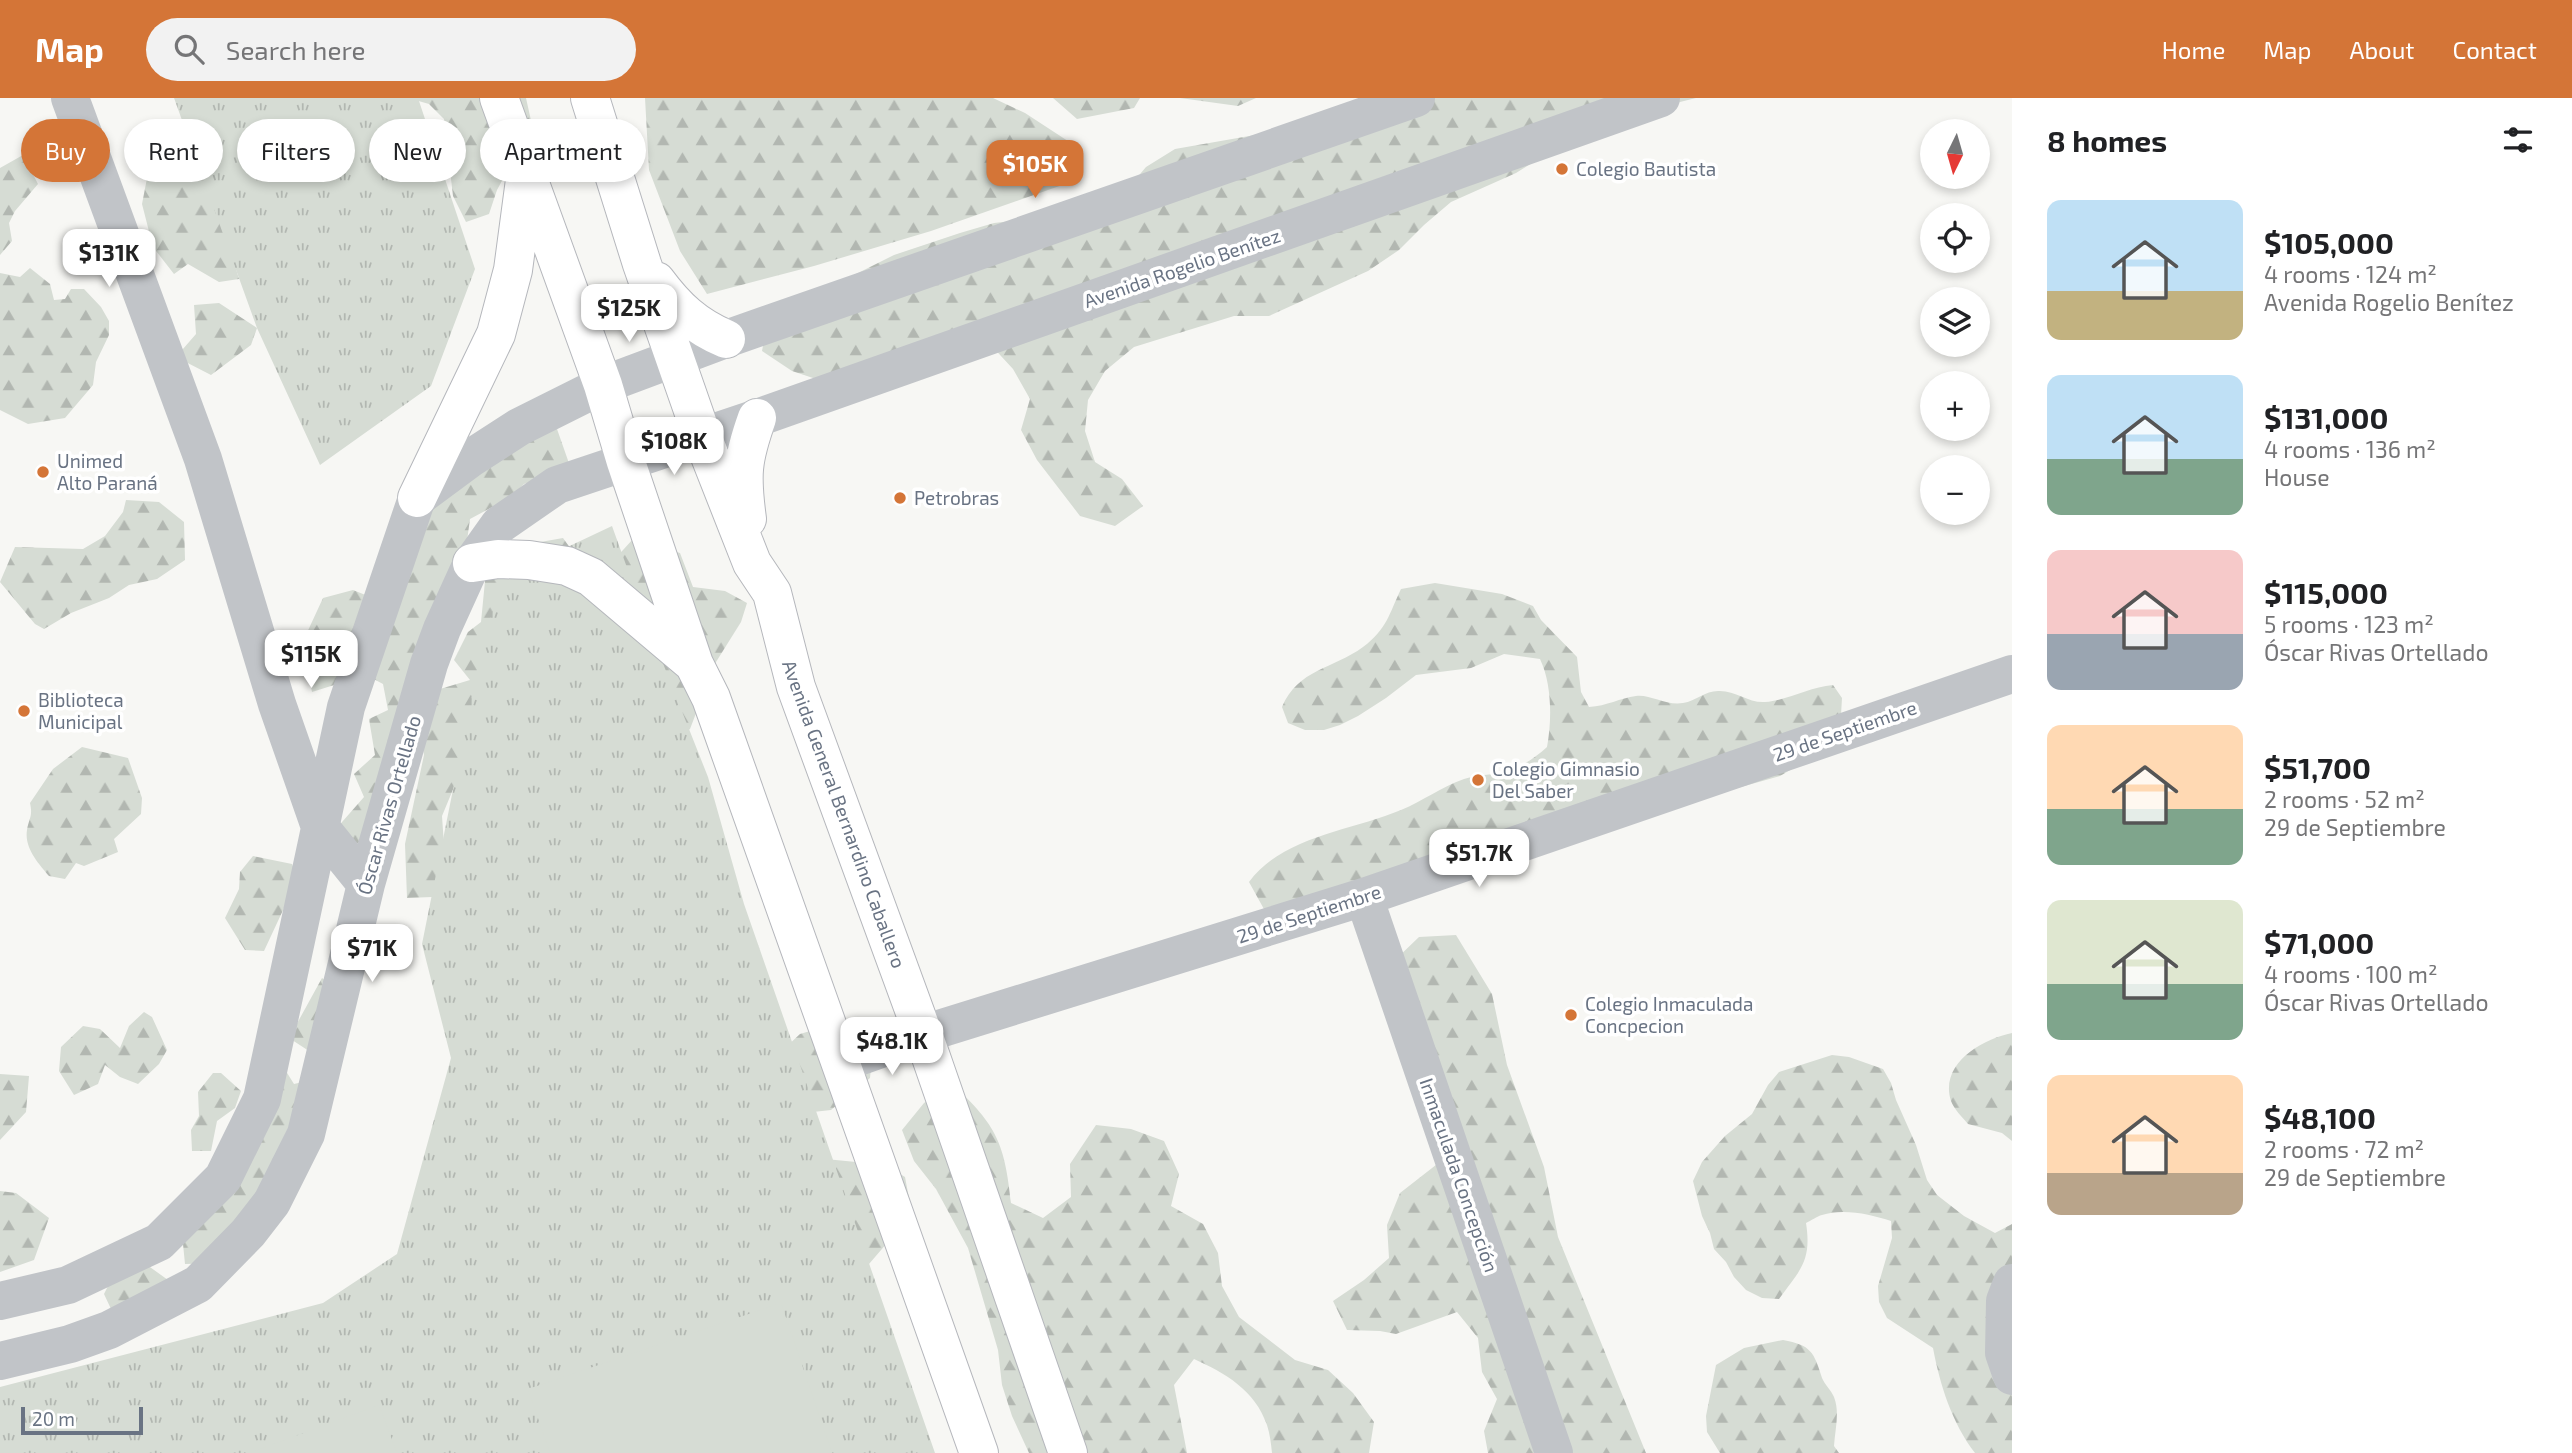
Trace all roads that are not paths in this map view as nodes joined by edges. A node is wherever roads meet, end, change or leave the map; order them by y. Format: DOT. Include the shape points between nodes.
graph roads {
  1 [pos="70,98"];
  2 [pos="499,98"];
  3 [pos="590,98"];
  4 [pos="1416,98"];
  5 [pos="1661,98"];
  6 [pos="506,119"];
  7 [pos="525,182"];
  8 [pos="529,182"];
  9 [pos="642,264"];
  10 [pos="726,340"];
  11 [pos="675,359"];
  12 [pos="603,385"];
  13 [pos="757,418"];
  14 [pos="702,436"];
  15 [pos="626,462"];
  16 [pos="417,498"];
  17 [pos="472,563"];
  18 [pos="752,563"];
  19 [pos="694,664"];
  20 [pos="2012,674"];
  21 [pos="277,704"];
  22 [pos="346,707"];
  23 [pos="320,827"];
  24 [pos="366,884"];
  25 [pos="1364,897"];
  26 [pos="923,1034"];
  27 [pos="841,1063"];
  28 [pos="2012,1283"];
  29 [pos="0,1301"];
  30 [pos="0,1361"];
  31 [pos="2012,1376"];
  32 [pos="979,1453"];
  33 [pos="1068,1453"];
  34 [pos="1554,1453"];
  1 -- 21 [label="street" via="203,459"];
  2 -- 6 [label="main road"];
  3 -- 9 [label="main road, Avenida General Bernardino Caballero"];
  4 -- 10 [label="street"];
  5 -- 13 [label="street, Avenida Rogelio Benítez"];
  7 -- 16 [label="main road" via="513,270 496,334"];
  8 -- 12 [label="main road"];
  9 -- 10 [label="main road" via="674,306"];
  9 -- 11 [label="main road, Avenida General Bernardino Caballero"];
  10 -- 11 [label="street"];
  11 -- 12 [label="street"];
  11 -- 14 [label="main road, Avenida General Bernardino Caballero"];
  12 -- 15 [label="main road"];
  12 -- 16 [label="street" via="519,427"];
  13 -- 14 [label="street, Avenida Rogelio Benítez"];
  13 -- 18 [label="main road" via="741,481"];
  14 -- 15 [label="street, Avenida Rogelio Benítez"];
  14 -- 18 [label="main road, Avenida General Bernardino Caballero"];
  15 -- 17 [label="street, Óscar Rivas Ortellado" via="557,485 499,525"];
  15 -- 19 [label="main road"];
  16 -- 22 [label="street"];
  17 -- 19 [label="main road" via="530,560 566,566 592,577"];
  17 -- 24 [label="street, Óscar Rivas Ortellado" via="429,664"];
  18 -- 26 [label="main road, Avenida General Bernardino Caballero" via="772,593 796,687"];
  19 -- 27 [label="main road" via="711,698"];
  20 -- 25 [label="street, 29 de Septiembre"];
  21 -- 22 [label="street" via="316,724"];
  21 -- 23 [label="street"];
  22 -- 23 [label="street"];
  23 -- 24 [label="street"];
  23 -- 29 [label="street" via="262,1099 223,1178 159,1242 68,1285"];
  24 -- 30 [label="street, Óscar Rivas Ortellado" via="306,1134 272,1202 198,1284 109,1330"];
  25 -- 26 [label="street, 29 de Septiembre"];
  25 -- 34 [label="street, Inmaculada Concepción"];
  26 -- 27 [label="street, 29 de Septiembre"];
  26 -- 33 [label="main road, Avenida General Bernardino Caballero"];
  27 -- 32 [label="main road"];
  28 -- 31 [label="street" via="2005,1301 2004,1353"];
}
